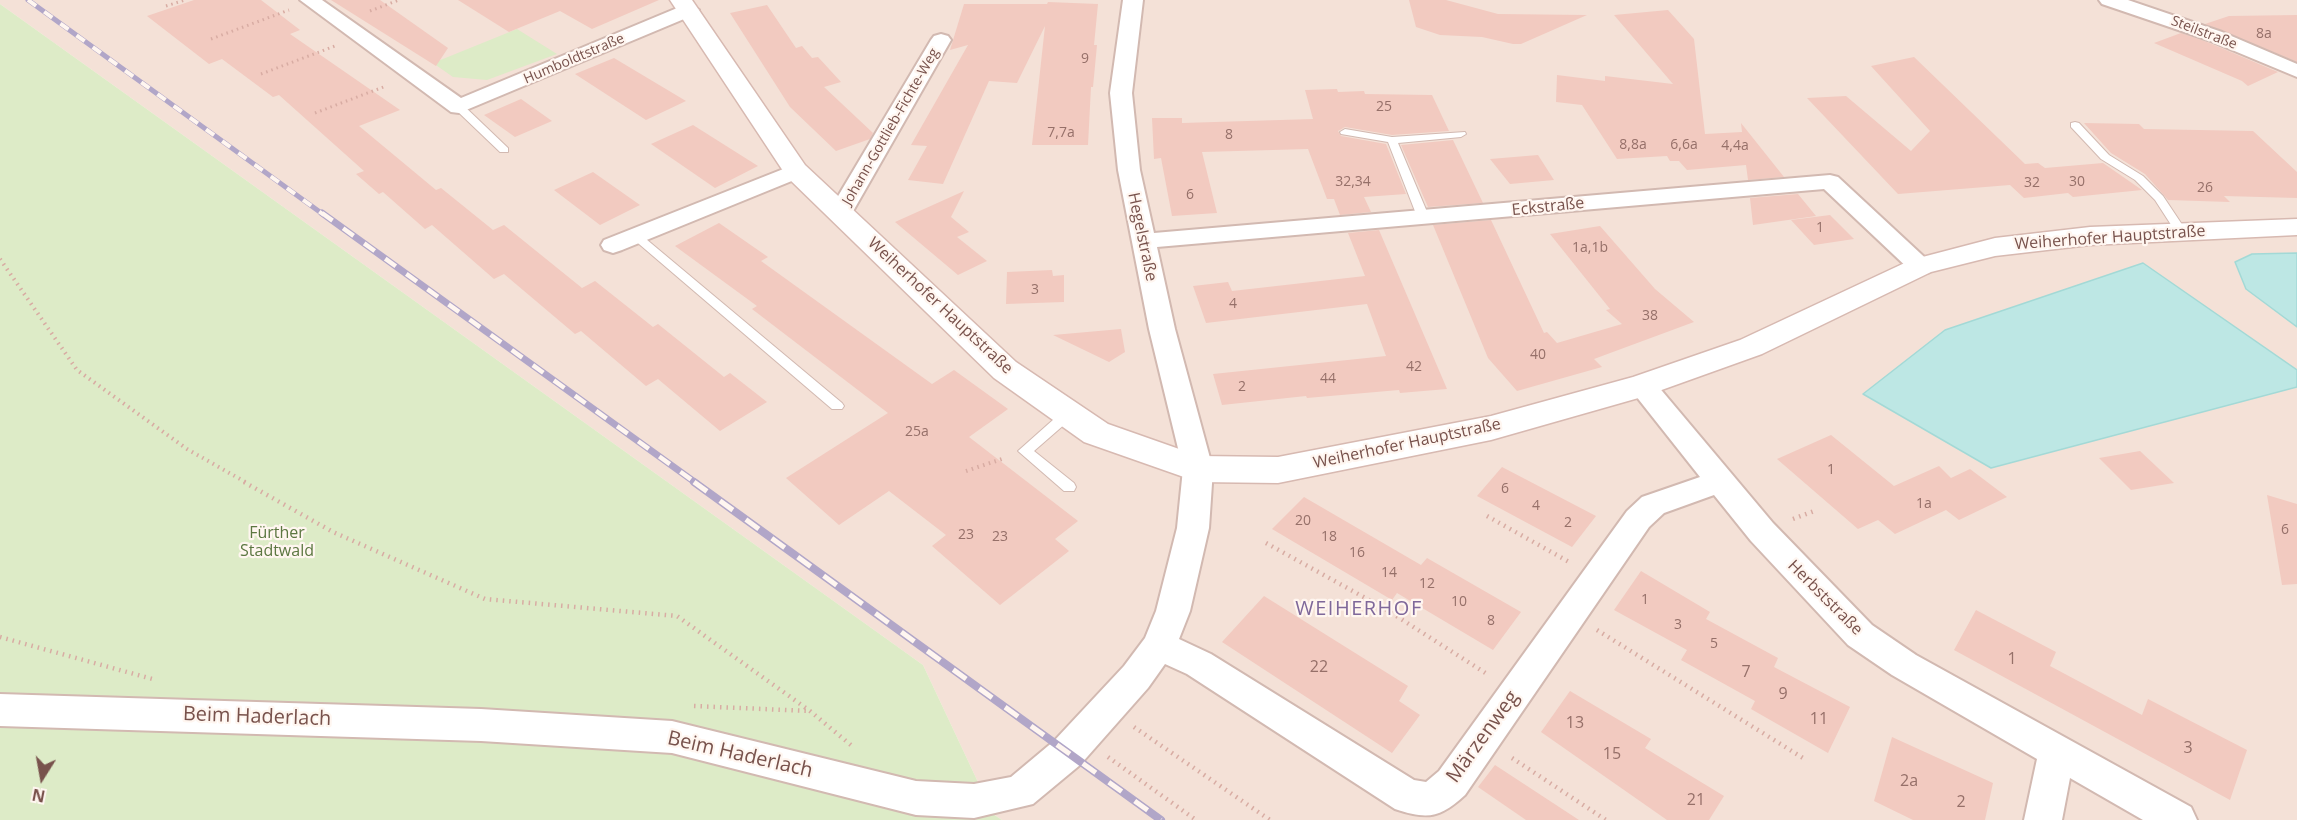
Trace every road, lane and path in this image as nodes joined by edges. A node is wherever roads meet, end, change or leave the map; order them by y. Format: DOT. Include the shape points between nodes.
graph roads {
  1 [pos="185,0"];
  2 [pos="1133,0"];
  3 [pos="2109,0"];
  4 [pos="311,1"];
  5 [pos="685,5"];
  6 [pos="166,6"];
  7 [pos="361,36"];
  8 [pos="211,39"];
  9 [pos="941,40"];
  10 [pos="2297,71"];
  11 [pos="414,74"];
  12 [pos="261,75"];
  13 [pos="459,107"];
  14 [pos="315,113"];
  15 [pos="2074,125"];
  16 [pos="1345,132"];
  17 [pos="1461,134"];
  18 [pos="1392,140"];
  19 [pos="504,150"];
  20 [pos="796,171"];
  21 [pos="840,213"];
  22 [pos="1424,219"];
  23 [pos="2297,227"];
  24 [pos="2181,232"];
  25 [pos="636,236"];
  26 [pos="1143,241"];
  27 [pos="613,245"];
  28 [pos="0,259"];
  29 [pos="1921,266"];
  30 [pos="1642,386"];
  31 [pos="837,406"];
  32 [pos="1068,414"];
  33 [pos="1025,452"];
  34 [pos="1198,469"];
  35 [pos="966,471"];
  36 [pos="1721,481"];
  37 [pos="1069,487"];
  38 [pos="1487,516"];
  39 [pos="1266,543"];
  40 [pos="1597,578"];
  41 [pos="1571,614"];
  42 [pos="1159,646"];
  43 [pos="1516,693"];
  44 [pos="1108,708"];
  45 [pos="0,710"];
  46 [pos="1081,738"];
  47 [pos="1483,740"];
  48 [pos="854,747"];
  49 [pos="2057,752"];
  50 [pos="1803,758"];
  51 [pos="978,810"];
  52 [pos="1197,820"];
  53 [pos="1270,820"];
  54 [pos="1606,820"];
  55 [pos="2043,820"];
  56 [pos="2178,820"];
  1 -- 6 [label="path"];
  2 -- 26 [label="street, Hegelstraße" via="1121,93 1129,170"];
  3 -- 10 [label="street, Steilstraße" via="2215,36"];
  4 -- 7 [label="street"];
  4 -- 8 [label="path"];
  5 -- 13 [label="street, Humboldtstraße"];
  5 -- 20 [label="street, Weiherhofer Hauptstraße"];
  7 -- 11 [label="street"];
  7 -- 12 [label="path"];
  9 -- 21 [label="street, Johann-Gottlieb-Fichte-Weg"];
  11 -- 13 [label="street"];
  11 -- 14 [label="path"];
  13 -- 19 [label="lane"];
  15 -- 24 [label="lane" via="2105,157 2139,178 2159,198"];
  16 -- 18 [label="lane"];
  17 -- 18 [label="lane"];
  18 -- 22 [label="lane"];
  20 -- 21 [label="street, Weiherhofer Hauptstraße"];
  20 -- 25 [label="street"];
  21 -- 32 [label="street, Weiherhofer Hauptstraße" via="1005,370"];
  22 -- 26 [label="street, Eckstraße"];
  22 -- 29 [label="street, Eckstraße" via="1671,193 1830,182"];
  23 -- 24 [label="street, Weiherhofer Hauptstraße"];
  24 -- 29 [label="street, Weiherhofer Hauptstraße" via="2090,236 1995,247"];
  25 -- 27 [label="street"];
  25 -- 31 [label="lane"];
  26 -- 34 [label="street, Hegelstraße"];
  28 -- 48 [label="path" via="76,370 187,449 333,532 484,599 677,616"];
  29 -- 30 [label="street, Weiherhofer Hauptstraße" via="1750,347"];
  30 -- 34 [label="street, Weiherhofer Hauptstraße" via="1491,428 1368,454 1278,470"];
  30 -- 36 [label="street, Herbststraße"];
  32 -- 33 [label="lane"];
  32 -- 34 [label="street, Weiherhofer Hauptstraße" via="1096,433"];
  33 -- 35 [label="path"];
  33 -- 37 [label="lane"];
  34 -- 42 [label="street, Beim Haderlach" via="1193,528 1173,611"];
  36 -- 40 [label="street, Märzenweg" via="1653,505 1638,519"];
  36 -- 49 [label="street, Herbststraße" via="1762,532 1860,635 1904,665"];
  38 -- 40 [label="path"];
  39 -- 43 [label="path" via="1387,610"];
  40 -- 41 [label="street, Märzenweg"];
  41 -- 43 [label="street, Märzenweg"];
  41 -- 50 [label="path"];
  42 -- 44 [label="street, Beim Haderlach"];
  42 -- 47 [label="street, Märzenweg" via="1199,664 1408,797 1433,800 1452,783"];
  43 -- 47 [label="street, Märzenweg"];
  44 -- 46 [label="street, Beim Haderlach"];
  44 -- 53 [label="path"];
  45 -- 51 [label="street, Beim Haderlach" via="481,725 672,737"];
  46 -- 51 [label="street, Beim Haderlach" via="1020,792"];
  46 -- 52 [label="path"];
  47 -- 54 [label="path"];
  49 -- 55 [label="street"];
  49 -- 56 [label="street, Herbststraße"];
}
